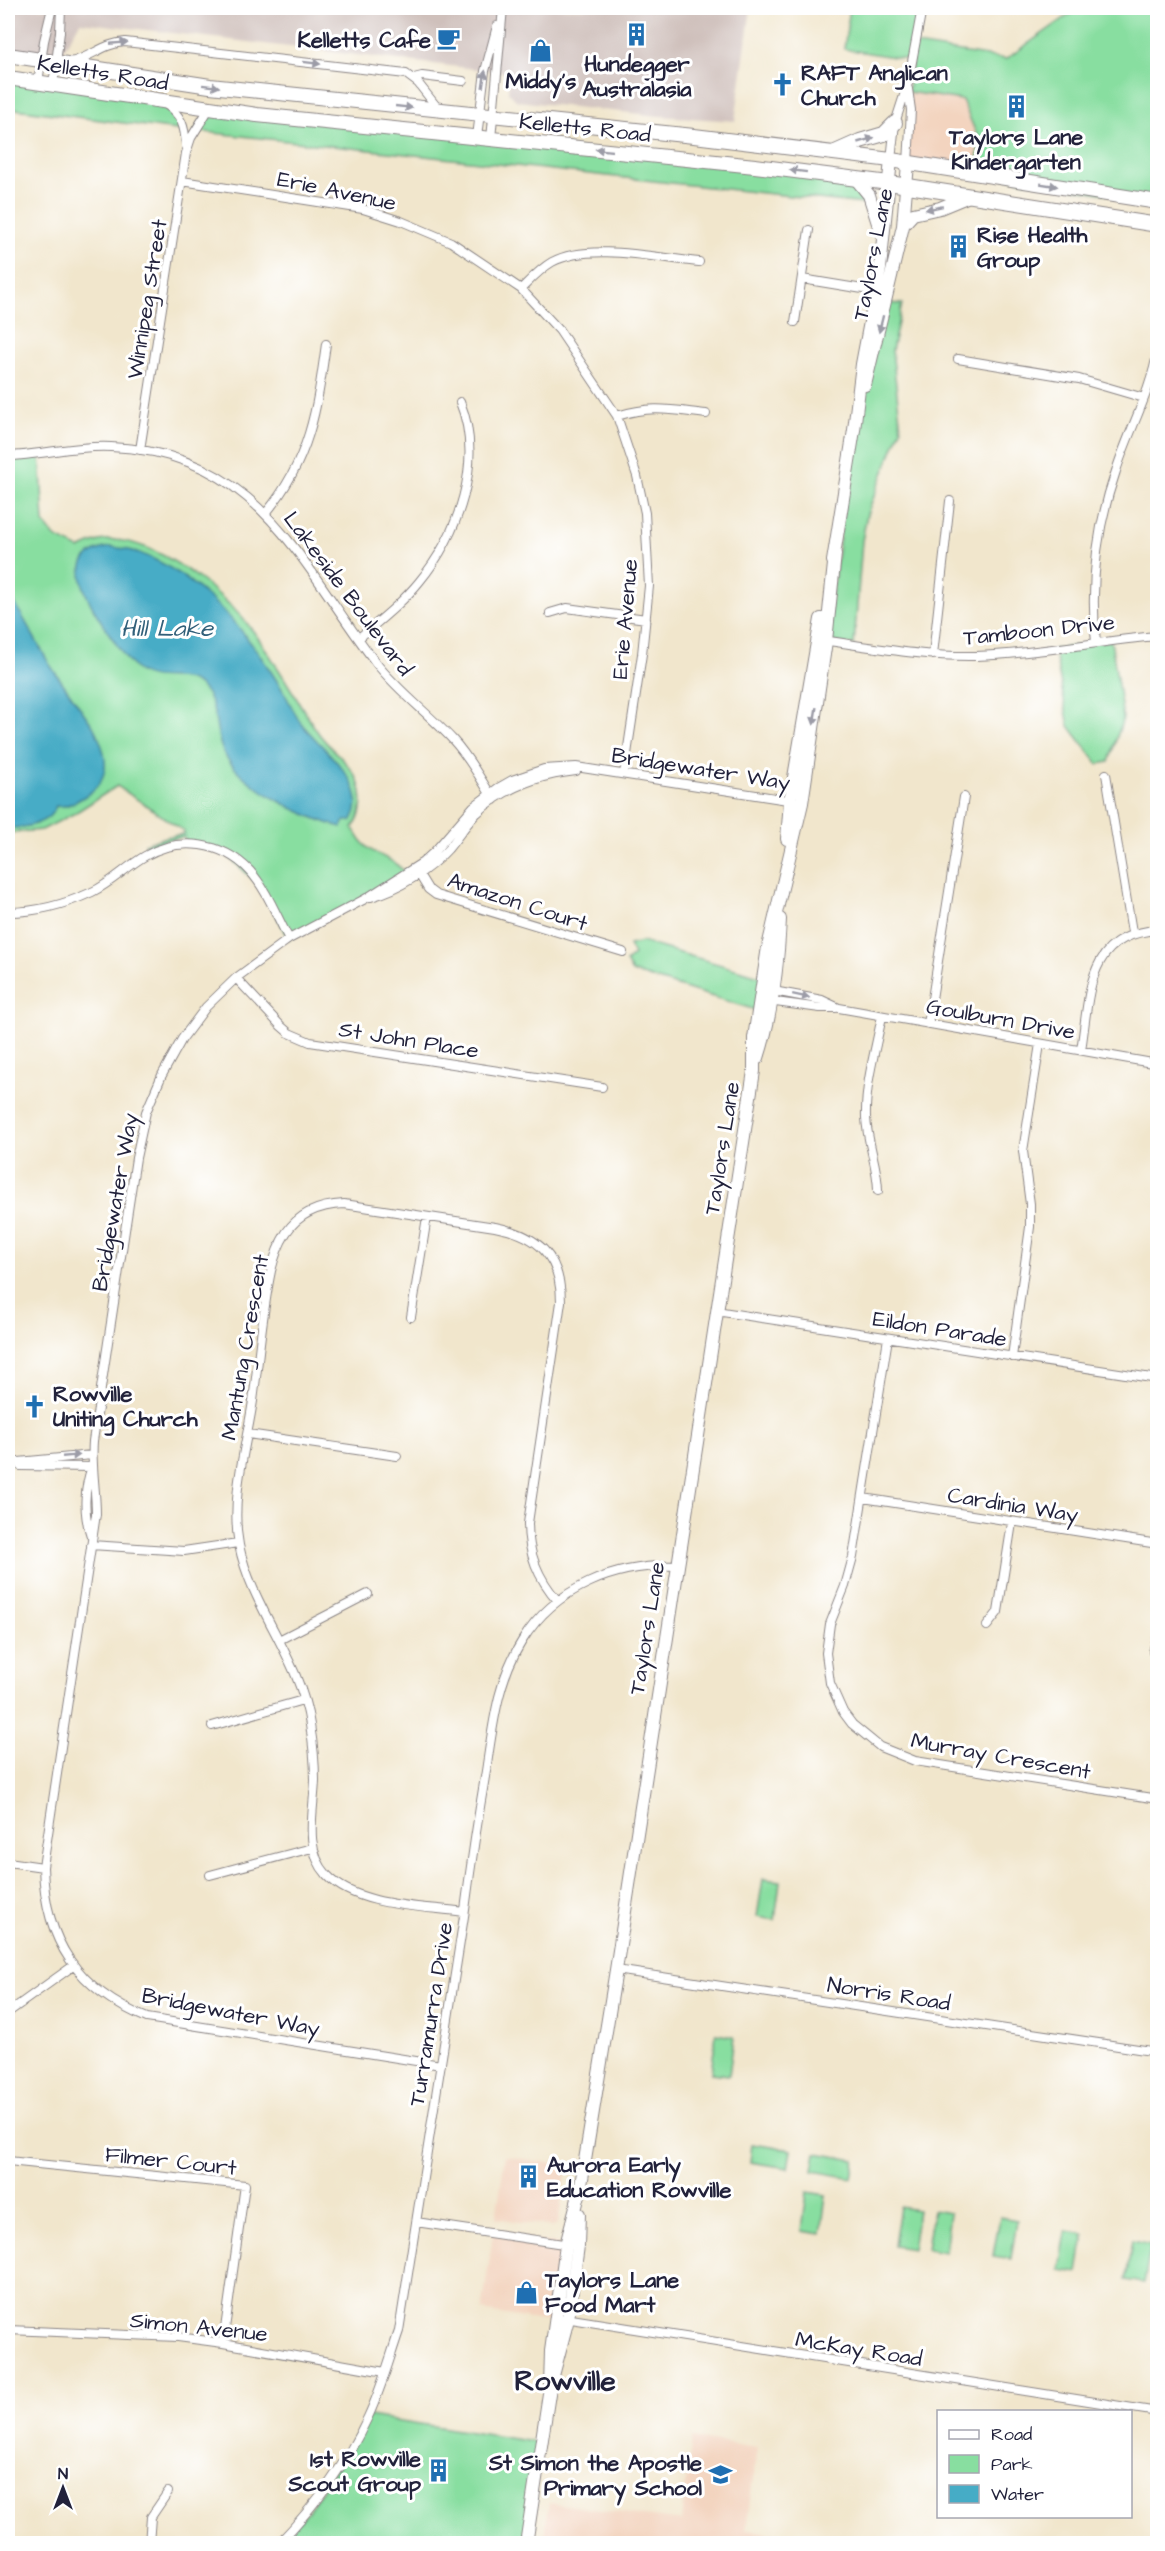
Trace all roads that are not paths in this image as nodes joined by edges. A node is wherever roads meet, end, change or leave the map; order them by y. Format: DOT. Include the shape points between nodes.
graph roads {
  1 [pos="52,8"];
  2 [pos="61,8"];
  3 [pos="922,8"];
  4 [pos="503,9"];
  5 [pos="8,55"];
  6 [pos="41,60"];
  7 [pos="60,63"];
  8 [pos="8,78"];
  9 [pos="414,78"];
  10 [pos="463,81"];
  11 [pos="38,83"];
  12 [pos="908,83"];
  13 [pos="53,85"];
  14 [pos="162,102"];
  15 [pos="209,109"];
  16 [pos="440,111"];
  17 [pos="486,116"];
  18 [pos="896,123"];
  19 [pos="484,138"];
  20 [pos="186,153"];
  21 [pos="833,153"];
  22 [pos="891,160"];
  23 [pos="908,163"];
  24 [pos="856,179"];
  25 [pos="182,181"];
  26 [pos="889,183"];
  27 [pos="907,186"];
  28 [pos="969,196"];
  29 [pos="1158,202"];
  30 [pos="1157,225"];
  31 [pos="903,226"];
  32 [pos="809,230"];
  33 [pos="883,240"];
  34 [pos="699,262"];
  35 [pos="802,279"];
  36 [pos="521,290"];
  37 [pos="875,291"];
  38 [pos="888,293"];
  39 [pos="795,322"];
  40 [pos="327,344"];
  41 [pos="1158,349"];
  42 [pos="957,359"];
  43 [pos="1144,398"];
  44 [pos="460,402"];
  45 [pos="706,414"];
  46 [pos="617,416"];
  47 [pos="854,430"];
  48 [pos="140,450"];
  49 [pos="8,456"];
  50 [pos="950,501"];
  51 [pos="266,513"];
  52 [pos="550,613"];
  53 [pos="646,619"];
  54 [pos="1158,636"];
  55 [pos="358,638"];
  56 [pos="822,640"];
  57 [pos="1096,643"];
  58 [pos="933,655"];
  59 [pos="624,774"];
  60 [pos="1106,774"];
  61 [pos="492,796"];
  62 [pos="964,797"];
  63 [pos="796,802"];
  64 [pos="417,871"];
  65 [pos="8,912"];
  66 [pos="1158,930"];
  67 [pos="1132,932"];
  68 [pos="289,939"];
  69 [pos="623,952"];
  70 [pos="236,978"];
  71 [pos="766,995"];
  72 [pos="882,1016"];
  73 [pos="928,1023"];
  74 [pos="1040,1044"];
  75 [pos="1081,1050"];
  76 [pos="1158,1064"];
  77 [pos="602,1087"];
  78 [pos="878,1191"];
  79 [pos="427,1217"];
  80 [pos="716,1311"];
  81 [pos="411,1317"];
  82 [pos="888,1338"];
  83 [pos="1012,1357"];
  84 [pos="1158,1379"];
  85 [pos="248,1434"];
  86 [pos="92,1455"];
  87 [pos="397,1456"];
  88 [pos="8,1464"];
  89 [pos="92,1467"];
  90 [pos="863,1498"];
  91 [pos="1012,1523"];
  92 [pos="91,1541"];
  93 [pos="238,1543"];
  94 [pos="1158,1544"];
  95 [pos="677,1566"];
  96 [pos="368,1594"];
  97 [pos="558,1601"];
  98 [pos="987,1626"];
  99 [pos="1158,1634"];
  100 [pos="279,1640"];
  101 [pos="1153,1652"];
  102 [pos="303,1700"];
  103 [pos="212,1726"];
  104 [pos="1158,1799"];
  105 [pos="312,1848"];
  106 [pos="8,1862"];
  107 [pos="43,1868"];
  108 [pos="210,1875"];
  109 [pos="464,1912"];
  110 [pos="73,1966"];
  111 [pos="616,1970"];
  112 [pos="9,2011"];
  113 [pos="1158,2052"];
  114 [pos="441,2065"];
  115 [pos="8,2161"];
  116 [pos="416,2222"];
  117 [pos="572,2246"];
  118 [pos="562,2318"];
  119 [pos="8,2330"];
  120 [pos="223,2343"];
  121 [pos="385,2372"];
  122 [pos="1158,2412"];
  123 [pos="168,2492"];
  124 [pos="149,2544"];
  125 [pos="278,2544"];
  126 [pos="525,2544"];
  1 -- 6 [label="street"];
  2 -- 7 [label="street"];
  3 -- 12 [label="street, Taylors Lane"];
  4 -- 17 [label="street"];
  17 -- 4 [label="street, one-way" via="490,51"];
  5 -- 6 [label="main road, Kelletts Road"];
  6 -- 7 [label="main road, Kelletts Road"];
  6 -- 11 [label="street"];
  7 -- 9 [label="street, Kelletts Road, one-way" via="87,57 108,44 125,42"];
  7 -- 13 [label="street"];
  7 -- 16 [label="main road, Kelletts Road, one-way" via="210,86"];
  8 -- 11 [label="main road, Kelletts Road"];
  9 -- 10 [label="street, Kelletts Road"];
  9 -- 16 [label="street"];
  11 -- 13 [label="main road, Kelletts Road"];
  12 -- 18 [label="street, Taylors Lane"];
  12 -- 23 [label="street, Taylors Lane"];
  13 -- 14 [label="main road, Kelletts Road"];
  14 -- 15 [label="main road, Kelletts Road"];
  14 -- 20 [label="street, Winnipeg Street" via="181,119"];
  15 -- 19 [label="main road, Kelletts Road"];
  15 -- 20 [label="street, Winnipeg Street"];
  16 -- 17 [label="main road, Kelletts Road"];
  17 -- 19 [label="street"];
  17 -- 19 [label="street"];
  17 -- 21 [label="main road, Kelletts Road"];
  21 -- 18 [label="main road, one-way" via="884,134"];
  18 -- 22 [label="street, Taylors Lane"];
  24 -- 19 [label="main road, Kelletts Road, one-way"];
  20 -- 25 [label="street, Winnipeg Street"];
  21 -- 22 [label="main road, Kelletts Road"];
  22 -- 23 [label="main road, Kelletts Road"];
  22 -- 26 [label="main road, Taylors Lane"];
  23 -- 27 [label="main road, Taylors Lane"];
  23 -- 29 [label="main road, Kelletts Road, one-way"];
  24 -- 26 [label="main road, Kelletts Road"];
  24 -- 33 [label="main road" via="869,195"];
  25 -- 36 [label="street, Erie Avenue" via="363,209 401,221 451,242"];
  25 -- 48 [label="street, Winnipeg Street"];
  26 -- 27 [label="main road, Kelletts Road"];
  26 -- 33 [label="main road, Taylors Lane"];
  27 -- 28 [label="main road, Kelletts Road"];
  27 -- 31 [label="main road, Taylors Lane"];
  28 -- 30 [label="main road, Kelletts Road"];
  28 -- 31 [label="main road, one-way" via="914,214"];
  31 -- 38 [label="main road, Taylors Lane"];
  32 -- 35 [label="street"];
  33 -- 37 [label="main road, Taylors Lane"];
  34 -- 36 [label="street" via="581,252 542,268"];
  35 -- 37 [label="street"];
  35 -- 39 [label="street"];
  36 -- 46 [label="street, Erie Avenue" via="560,330"];
  37 -- 38 [label="main road"];
  37 -- 47 [label="main road, Taylors Lane"];
  38 -- 47 [label="main road, Taylors Lane, one-way"];
  40 -- 51 [label="street" via="309,438 292,479"];
  41 -- 43 [label="street"];
  42 -- 43 [label="street" via="1079,379"];
  43 -- 57 [label="street" via="1116,469 1105,512 1093,586"];
  44 -- 55 [label="street" via="467,420 469,455 460,505 448,536 408,595"];
  45 -- 46 [label="street" via="642,408"];
  46 -- 53 [label="street, Erie Avenue" via="645,513 649,561"];
  47 -- 56 [label="main road, Taylors Lane"];
  48 -- 49 [label="street, Lakeside Boulevard" via="90,447"];
  48 -- 51 [label="street, Lakeside Boulevard" via="166,455 210,473"];
  50 -- 58 [label="street"];
  51 -- 55 [label="street, Lakeside Boulevard"];
  52 -- 53 [label="street" via="567,608"];
  53 -- 59 [label="street, Erie Avenue"];
  54 -- 57 [label="street, Tamboon Drive"];
  55 -- 61 [label="street, Lakeside Boulevard" via="396,686 454,741"];
  56 -- 58 [label="street, Tamboon Drive"];
  56 -- 63 [label="main road, Taylors Lane"];
  57 -- 58 [label="street, Tamboon Drive" via="1012,654"];
  59 -- 61 [label="street, Bridgewater Way" via="558,766 512,780"];
  59 -- 63 [label="street, Bridgewater Way"];
  60 -- 67 [label="street"];
  61 -- 64 [label="street, Bridgewater Way" via="463,816"];
  62 -- 73 [label="street"];
  63 -- 71 [label="main road, Taylors Lane" via="781,894 778,947"];
  64 -- 68 [label="street, Bridgewater Way"];
  64 -- 69 [label="street, Amazon Court" via="436,895"];
  65 -- 68 [label="street" via="69,902 153,852 199,844 226,854 250,872"];
  66 -- 67 [label="street"];
  67 -- 75 [label="street" via="1100,960"];
  68 -- 70 [label="street, Bridgewater Way"];
  70 -- 77 [label="street, St John Place" via="289,1033 310,1042"];
  70 -- 86 [label="street, Bridgewater Way" via="206,1006 182,1039 147,1112 136,1158"];
  71 -- 72 [label="street, Goulburn Drive" via="822,1000 839,1008"];
  71 -- 80 [label="main road, Taylors Lane" via="764,1039 754,1071"];
  72 -- 73 [label="street, Goulburn Drive"];
  72 -- 78 [label="street" via="866,1110"];
  73 -- 74 [label="street, Goulburn Drive"];
  74 -- 75 [label="street, Goulburn Drive"];
  74 -- 83 [label="street" via="1023,1151 1030,1227"];
  75 -- 76 [label="street, Goulburn Drive"];
  79 -- 81 [label="street"];
  79 -- 85 [label="street, Mantung Crescent" via="344,1204 321,1208 295,1221 280,1243 271,1271"];
  79 -- 97 [label="street, Mantung Crescent" via="514,1230 542,1247 558,1272 561,1302 528,1523 537,1572"];
  80 -- 82 [label="street, Eildon Parade"];
  80 -- 95 [label="main road, Taylors Lane"];
  82 -- 83 [label="street, Eildon Parade"];
  82 -- 90 [label="street, Murray Crescent"];
  83 -- 84 [label="street, Eildon Parade"];
  85 -- 87 [label="street"];
  85 -- 93 [label="street, Mantung Crescent" via="240,1474"];
  88 -- 86 [label="street, one-way"];
  86 -- 89 [label="street, Bridgewater Way"];
  88 -- 89 [label="street"];
  89 -- 92 [label="street, Bridgewater Way" via="85,1483"];
  90 -- 91 [label="street, Cardinia Way"];
  90 -- 104 [label="street, Murray Crescent" via="849,1572 830,1624 826,1653 836,1697 862,1734 880,1747 915,1761"];
  91 -- 94 [label="street, Cardinia Way"];
  91 -- 98 [label="street" via="998,1612"];
  92 -- 93 [label="street" via="184,1551"];
  92 -- 107 [label="street, Bridgewater Way"];
  93 -- 100 [label="street, Mantung Crescent" via="254,1592"];
  95 -- 97 [label="street, Turramurra Drive" via="641,1566 609,1574"];
  95 -- 111 [label="main road, Taylors Lane"];
  96 -- 100 [label="street"];
  97 -- 109 [label="street, Turramurra Drive" via="522,1640 503,1677"];
  99 -- 101 [label="street"];
  100 -- 102 [label="street, Mantung Crescent"];
  102 -- 103 [label="street"];
  102 -- 105 [label="street, Mantung Crescent" via="310,1723 314,1764"];
  105 -- 108 [label="street"];
  105 -- 109 [label="street, Mantung Crescent" via="325,1874 354,1895"];
  106 -- 107 [label="street"];
  107 -- 110 [label="street, Bridgewater Way" via="48,1915"];
  109 -- 114 [label="street, Turramurra Drive"];
  110 -- 112 [label="street"];
  110 -- 114 [label="street, Bridgewater Way" via="110,2000 147,2018"];
  111 -- 113 [label="street, Norris Road"];
  111 -- 117 [label="main road, Taylors Lane"];
  114 -- 116 [label="street, Turramurra Drive"];
  115 -- 120 [label="street, Filmer Court" via="245,2185"];
  116 -- 117 [label="street"];
  116 -- 121 [label="street, Turramurra Drive" via="399,2331"];
  117 -- 118 [label="main road, Taylors Lane"];
  118 -- 122 [label="street, McKay Road"];
  118 -- 126 [label="main road, Taylors Lane"];
  119 -- 120 [label="street, Simon Avenue" via="178,2337"];
  120 -- 121 [label="street, Simon Avenue"];
  121 -- 125 [label="street, Turramurra Drive" via="369,2416 338,2471"];
  123 -- 124 [label="street" via="151,2517"];
}
